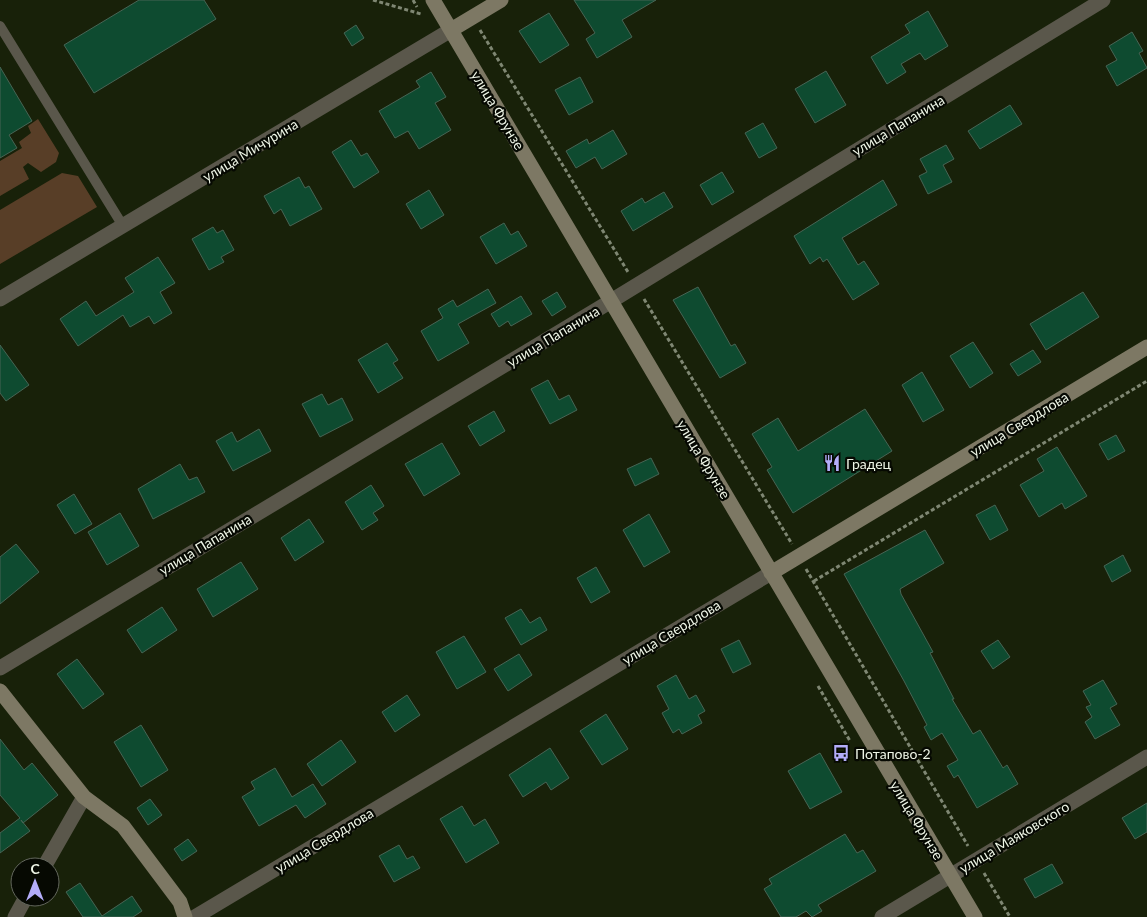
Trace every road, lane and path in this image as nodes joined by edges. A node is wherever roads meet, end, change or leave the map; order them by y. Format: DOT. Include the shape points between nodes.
graph roads {
  1 [pos="372,0"];
  2 [pos="433,0"];
  3 [pos="501,0"];
  4 [pos="1103,0"];
  5 [pos="421,14"];
  6 [pos="476,16"];
  7 [pos="0,26"];
  8 [pos="451,30"];
  9 [pos="123,226"];
  10 [pos="636,285"];
  11 [pos="0,299"];
  12 [pos="611,301"];
  13 [pos="1147,347"];
  14 [pos="1147,381"];
  15 [pos="799,556"];
  16 [pos="771,572"];
  17 [pos="814,582"];
  18 [pos="0,668"];
  19 [pos="0,691"];
  20 [pos="1147,757"];
  21 [pos="84,797"];
  22 [pos="50,857"];
  23 [pos="976,860"];
  24 [pos="950,875"];
  25 [pos="185,917"];
  26 [pos="196,917"];
  27 [pos="882,917"];
  28 [pos="975,917"];
  29 [pos="1010,917"];
  1 -- 5 [label="path"];
  2 -- 8 [label="main road, улица Фрунзе"];
  3 -- 6 [label="main road, улица Мичурина"];
  4 -- 10 [label="street, улица Папанина"];
  6 -- 8 [label="main road, улица Мичурина"];
  6 -- 10 [label="path" via="477,24"];
  7 -- 9 [label="lane"];
  8 -- 9 [label="street, улица Мичурина"];
  8 -- 12 [label="main road, улица Фрунзе"];
  9 -- 11 [label="street, улица Мичурина"];
  10 -- 12 [label="street, улица Папанина"];
  10 -- 15 [label="path"];
  12 -- 16 [label="main road, улица Фрунзе"];
  12 -- 18 [label="street, улица Папанина"];
  13 -- 15 [label="main road, улица Свердлова"];
  14 -- 17 [label="path"];
  15 -- 16 [label="main road, улица Свердлова"];
  15 -- 17 [label="path"];
  16 -- 24 [label="main road, улица Фрунзе"];
  16 -- 26 [label="street, улица Свердлова"];
  17 -- 23 [label="path"];
  19 -- 21 [label="main road"];
  20 -- 23 [label="street, улица Маяковского"];
  21 -- 22 [label="street"];
  21 -- 25 [label="main road" via="123,826 180,902"];
  23 -- 24 [label="street, улица Маяковского"];
  23 -- 29 [label="path"];
  24 -- 27 [label="street, улица Маяковского"];
  24 -- 28 [label="main road, улица Фрунзе"];
}
